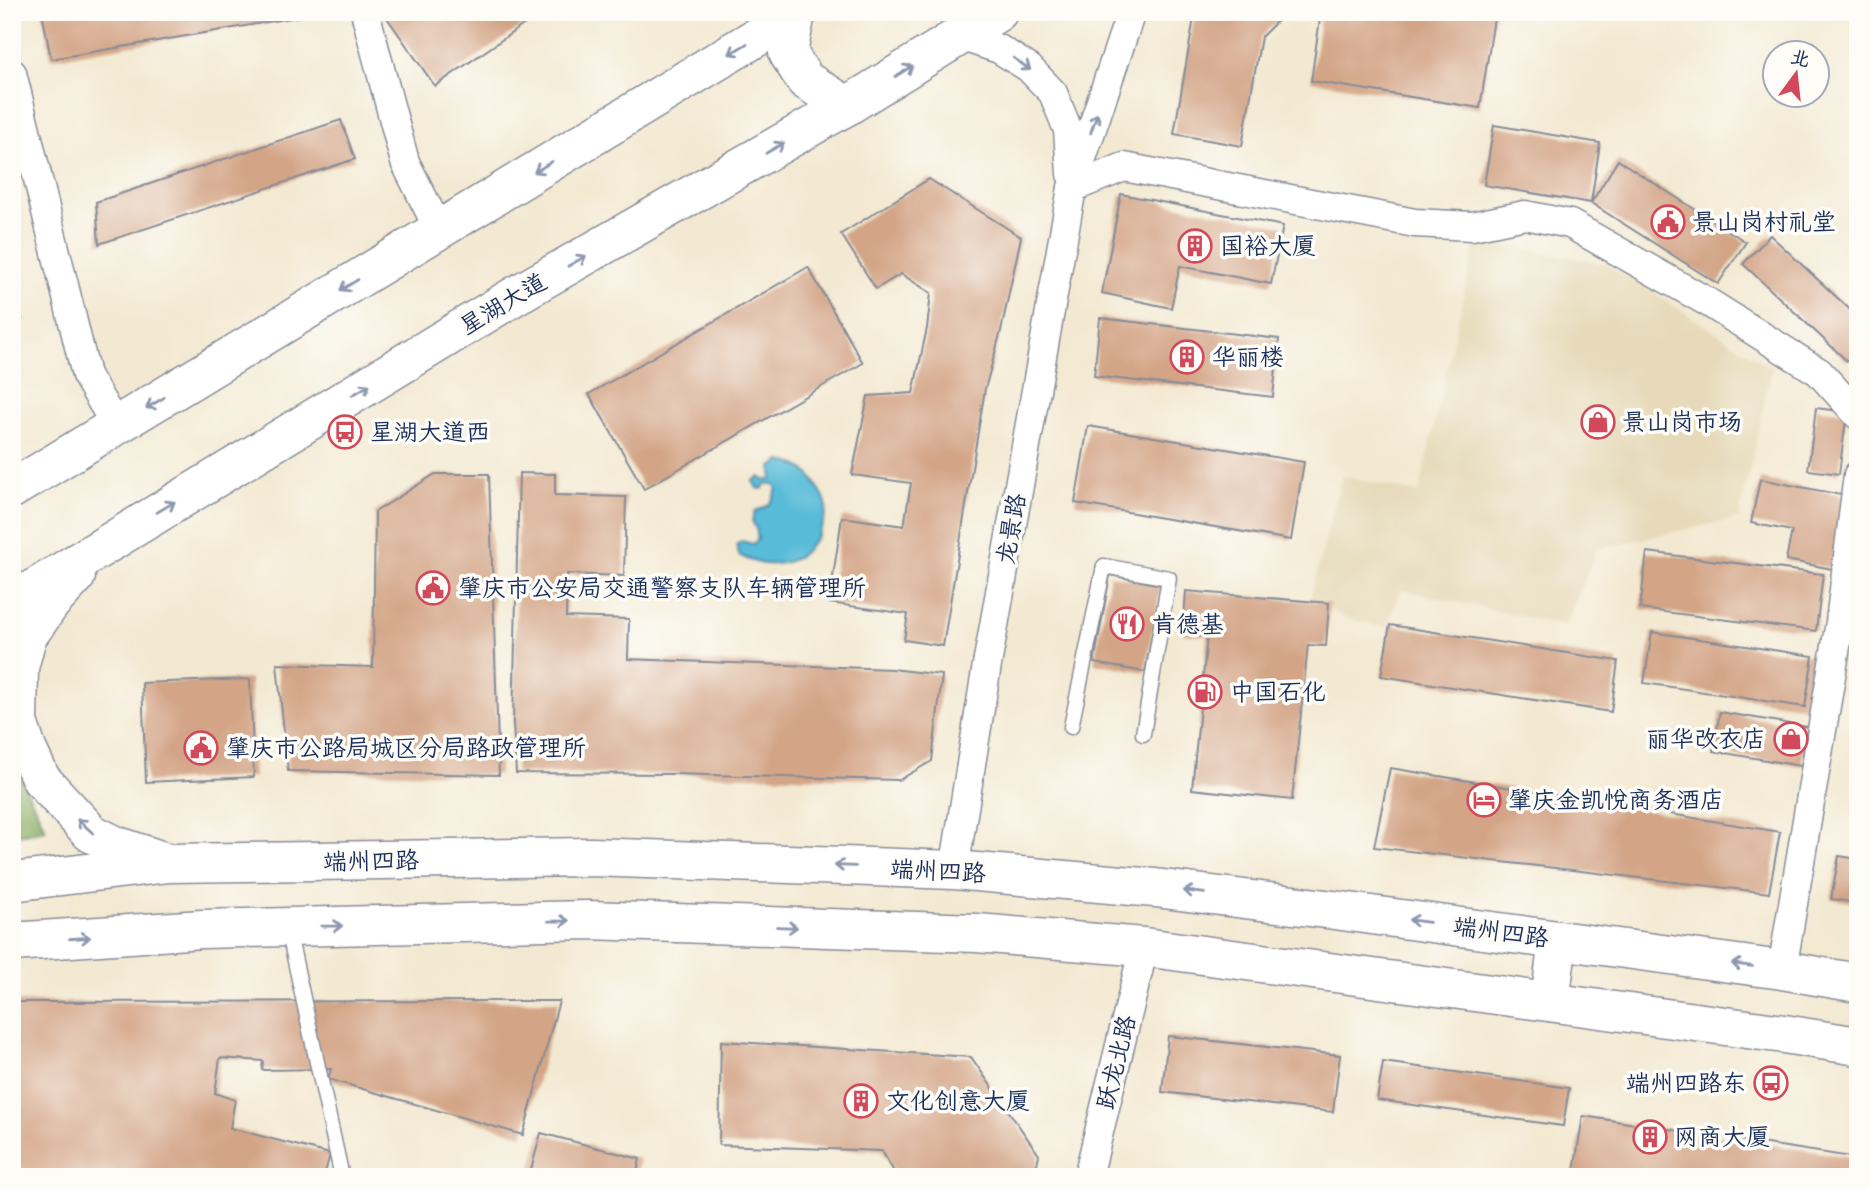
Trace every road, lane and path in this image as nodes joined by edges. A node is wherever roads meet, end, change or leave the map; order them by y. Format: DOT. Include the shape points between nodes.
graph roads {
  1 [pos="365,12"];
  2 [pos="998,12"];
  3 [pos="1131,12"];
  4 [pos="797,13"];
  5 [pos="960,36"];
  6 [pos="12,73"];
  7 [pos="848,106"];
  8 [pos="1072,188"];
  9 [pos="439,230"];
  10 [pos="1858,415"];
  11 [pos="116,426"];
  12 [pos="1858,475"];
  13 [pos="12,489"];
  14 [pos="108,543"];
  15 [pos="12,602"];
  16 [pos="1071,727"];
  17 [pos="1143,734"];
  18 [pos="169,863"];
  19 [pos="954,870"];
  20 [pos="12,882"];
  21 [pos="288,928"];
  22 [pos="1558,940"];
  23 [pos="12,942"];
  24 [pos="1144,947"];
  25 [pos="1782,970"];
  26 [pos="1858,983"];
  27 [pos="1550,1002"];
  28 [pos="1858,1046"];
  29 [pos="342,1177"];
  30 [pos="1088,1177"];
  1 -- 9 [label="street" via="405,162"];
  2 -- 5 [label="main road, 星湖大道"];
  8 -- 3 [label="street, one-way"];
  4 -- 7 [label="main road" via="788,53 805,80"];
  4 -- 9 [label="main road, one-way"];
  7 -- 5 [label="main road, 星湖大道, one-way"];
  5 -- 8 [label="street, one-way" via="999,49 1029,68 1053,93 1068,130"];
  6 -- 11 [label="street" via="86,374"];
  14 -- 7 [label="main road, 星湖大道, one-way" via="513,298"];
  8 -- 10 [label="street" via="1124,167 1415,223 1472,226 1525,215 1570,224 1819,372"];
  8 -- 19 [label="street, 龙景路"];
  9 -- 11 [label="main road, one-way"];
  11 -- 13 [label="main road"];
  12 -- 25 [label="street" via="1839,622"];
  14 -- 15 [label="main road, 星湖大道"];
  18 -- 14 [label="main road, one-way" via="91,833 41,779 18,722 19,668 27,638 51,603"];
  16 -- 17 [label="lane" via="1104,566 1169,578"];
  19 -- 18 [label="main road, 端州四路, one-way" via="591,857"];
  18 -- 20 [label="main road, 端州四路"];
  22 -- 19 [label="main road, 端州四路, one-way" via="1155,888"];
  23 -- 21 [label="main road, one-way"];
  21 -- 24 [label="main road, one-way" via="588,920 977,933"];
  21 -- 29 [label="lane"];
  25 -- 22 [label="main road, 端州四路, one-way"];
  22 -- 27 [label="main road"];
  24 -- 27 [label="main road"];
  24 -- 30 [label="street, 跃龙北路"];
  25 -- 26 [label="main road, 端州四路"];
  27 -- 28 [label="main road"];
}
